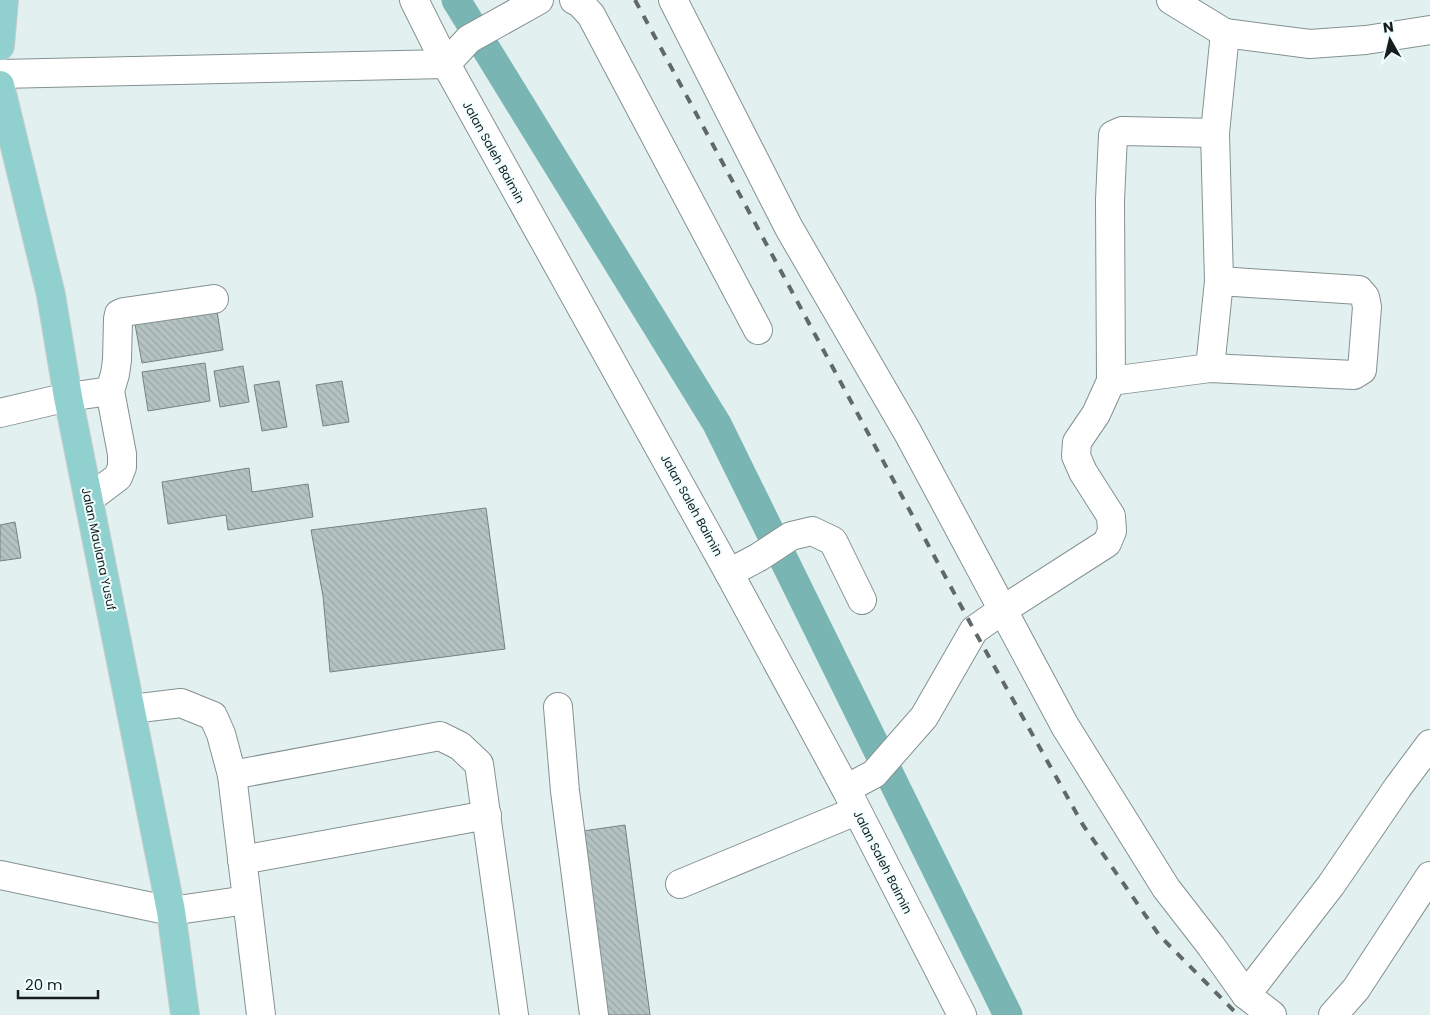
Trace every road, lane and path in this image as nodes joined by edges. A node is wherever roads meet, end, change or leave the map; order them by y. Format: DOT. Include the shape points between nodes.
graph roads {
  1 [pos="414,0"];
  2 [pos="539,0"];
  3 [pos="574,0"];
  4 [pos="673,0"];
  5 [pos="1171,0"];
  6 [pos="3,5"];
  7 [pos="1430,30"];
  8 [pos="1225,33"];
  9 [pos="0,46"];
  10 [pos="446,64"];
  11 [pos="0,74"];
  12 [pos="0,85"];
  13 [pos="1215,133"];
  14 [pos="1219,281"];
  15 [pos="214,299"];
  16 [pos="758,330"];
  17 [pos="1210,368"];
  18 [pos="1111,381"];
  19 [pos="110,391"];
  20 [pos="68,397"];
  21 [pos="0,413"];
  22 [pos="89,499"];
  23 [pos="729,573"];
  24 [pos="862,600"];
  25 [pos="1004,609"];
  26 [pos="558,707"];
  27 [pos="132,709"];
  28 [pos="1430,744"];
  29 [pos="232,775"];
  30 [pos="851,800"];
  31 [pos="487,815"];
  32 [pos="242,860"];
  33 [pos="0,875"];
  34 [pos="1430,875"];
  35 [pos="680,884"];
  36 [pos="247,900"];
  37 [pos="171,911"];
  38 [pos="1246,994"];
  39 [pos="186,1015"];
  40 [pos="261,1015"];
  41 [pos="514,1015"];
  42 [pos="594,1015"];
  43 [pos="962,1015"];
  44 [pos="1272,1015"];
  45 [pos="1333,1015"];
  1 -- 10 [label="street, Jalan Saleh Baimin"];
  2 -- 10 [label="street" via="479,33"];
  3 -- 16 [label="street" via="591,15"];
  4 -- 25 [label="street" via="789,228 908,433"];
  5 -- 8 [label="street"];
  6 -- 9 [label="main road"];
  7 -- 8 [label="street" via="1366,40 1310,44"];
  8 -- 13 [label="street"];
  10 -- 11 [label="street"];
  10 -- 23 [label="street, Jalan Saleh Baimin"];
  12 -- 20 [label="main road, Jalan Maulana Yusuf" via="50,295"];
  13 -- 14 [label="street"];
  13 -- 18 [label="street" via="1122,131 1113,135"];
  14 -- 17 [label="street"];
  14 -- 17 [label="street" via="1358,290 1365,297 1367,307 1364,357 1362,370 1354,375"];
  15 -- 19 [label="street" via="119,314 115,374"];
  17 -- 18 [label="street"];
  18 -- 25 [label="street" via="1096,414 1077,442 1076,456 1111,516 1112,531 1107,543"];
  19 -- 20 [label="street"];
  19 -- 22 [label="street" via="122,467 118,477"];
  20 -- 21 [label="street"];
  20 -- 22 [label="main road, Jalan Maulana Yusuf"];
  22 -- 27 [label="main road, Jalan Maulana Yusuf"];
  23 -- 24 [label="street" via="791,536 812,531 833,541"];
  23 -- 30 [label="street, Jalan Saleh Baimin"];
  25 -- 30 [label="street" via="974,630 924,717"];
  25 -- 38 [label="street" via="1065,726 1161,880"];
  26 -- 42 [label="street" via="565,791"];
  27 -- 29 [label="street" via="181,703 213,716"];
  27 -- 37 [label="main road, Jalan Maulana Yusuf"];
  28 -- 38 [label="street" via="1331,885"];
  29 -- 31 [label="street" via="440,736 460,746 479,764"];
  29 -- 32 [label="street"];
  30 -- 35 [label="street"];
  30 -- 43 [label="street, Jalan Saleh Baimin"];
  31 -- 32 [label="street"];
  31 -- 41 [label="street"];
  32 -- 36 [label="street"];
  33 -- 37 [label="street"];
  34 -- 45 [label="street" via="1356,989"];
  36 -- 37 [label="street"];
  36 -- 40 [label="street"];
  37 -- 39 [label="main road, Jalan Maulana Yusuf"];
  38 -- 44 [label="street"];
}
